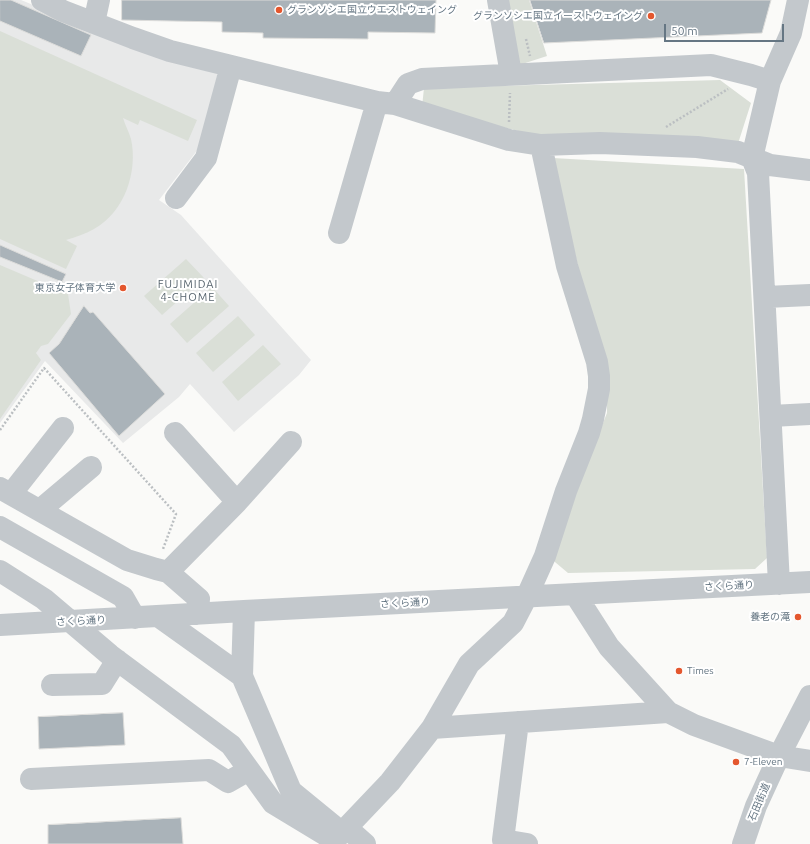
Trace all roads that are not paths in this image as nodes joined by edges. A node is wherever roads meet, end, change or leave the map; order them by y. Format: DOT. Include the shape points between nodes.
graph roads {
  1 [pos="42,0"];
  2 [pos="99,0"];
  3 [pos="498,0"];
  4 [pos="798,0"];
  5 [pos="94,23"];
  6 [pos="801,34"];
  7 [pos="231,66"];
  8 [pos="511,74"];
  9 [pos="760,78"];
  10 [pos="386,103"];
  11 [pos="541,145"];
  12 [pos="752,158"];
  13 [pos="810,170"];
  14 [pos="176,198"];
  15 [pos="339,233"];
  16 [pos="810,295"];
  17 [pos="766,297"];
  18 [pos="810,414"];
  19 [pos="771,416"];
  20 [pos="63,428"];
  21 [pos="174,433"];
  22 [pos="290,442"];
  23 [pos="92,467"];
  24 [pos="6,491"];
  25 [pos="237,502"];
  26 [pos="40,510"];
  27 [pos="0,527"];
  28 [pos="0,571"];
  29 [pos="168,572"];
  30 [pos="810,582"];
  31 [pos="779,584"];
  32 [pos="575,594"];
  33 [pos="527,596"];
  34 [pos="244,611"];
  35 [pos="197,614"];
  36 [pos="158,616"];
  37 [pos="135,618"];
  38 [pos="72,621"];
  39 [pos="0,626"];
  40 [pos="117,660"];
  41 [pos="242,676"];
  42 [pos="52,685"];
  43 [pos="810,696"];
  44 [pos="668,712"];
  45 [pos="518,722"];
  46 [pos="432,728"];
  47 [pos="779,756"];
  48 [pos="810,761"];
  49 [pos="249,770"];
  50 [pos="31,779"];
  51 [pos="338,836"];
  52 [pos="502,842"];
  53 [pos="365,844"];
  54 [pos="527,844"];
  55 [pos="743,844"];
  1 -- 5 [label="street"];
  2 -- 5 [label="street"];
  3 -- 8 [label="street"];
  4 -- 6 [label="street"];
  5 -- 7 [label="street" via="170,51"];
  6 -- 9 [label="street"];
  7 -- 10 [label="street"];
  7 -- 14 [label="street" via="206,158"];
  8 -- 9 [label="street" via="711,65"];
  8 -- 10 [label="street" via="422,79 408,84"];
  9 -- 12 [label="street"];
  10 -- 11 [label="street" via="509,140"];
  10 -- 15 [label="street"];
  11 -- 12 [label="street" via="600,143 697,148 738,152"];
  11 -- 33 [label="street" via="567,266 597,362 599,389 593,419 545,556"];
  12 -- 13 [label="street" via="770,165"];
  12 -- 17 [label="street" via="758,173"];
  16 -- 17 [label="street"];
  17 -- 19 [label="street"];
  18 -- 19 [label="street"];
  19 -- 31 [label="street"];
  20 -- 24 [label="street"];
  21 -- 25 [label="street"];
  22 -- 25 [label="street"];
  23 -- 26 [label="street"];
  24 -- 26 [label="street"];
  25 -- 29 [label="street"];
  26 -- 29 [label="street" via="127,560"];
  27 -- 37 [label="street" via="123,597"];
  28 -- 38 [label="street" via="44,599"];
  29 -- 35 [label="street" via="199,599"];
  30 -- 31 [label="street, さくら通り"];
  31 -- 32 [label="street, さくら通り"];
  32 -- 33 [label="street, さくら通り"];
  32 -- 44 [label="street" via="609,647"];
  33 -- 34 [label="street, さくら通り"];
  33 -- 46 [label="street" via="513,622 469,664"];
  34 -- 35 [label="street, さくら通り"];
  34 -- 41 [label="street"];
  35 -- 36 [label="street, さくら通り"];
  36 -- 37 [label="street, さくら通り"];
  36 -- 41 [label="street"];
  37 -- 38 [label="street, さくら通り"];
  38 -- 39 [label="street, さくら通り"];
  38 -- 40 [label="street"];
  40 -- 42 [label="street" via="102,684"];
  40 -- 49 [label="street" via="231,745"];
  41 -- 51 [label="street" via="291,791"];
  43 -- 47 [label="street, 石田街道"];
  44 -- 45 [label="street"];
  44 -- 47 [label="street" via="694,725"];
  45 -- 46 [label="street"];
  45 -- 52 [label="street"];
  46 -- 51 [label="street" via="390,782"];
  47 -- 48 [label="street"];
  47 -- 55 [label="street, 石田街道" via="756,806"];
  49 -- 50 [label="street" via="228,782 209,770"];
  49 -- 51 [label="street" via="273,803"];
  51 -- 53 [label="street"];
  52 -- 54 [label="street"];
}
